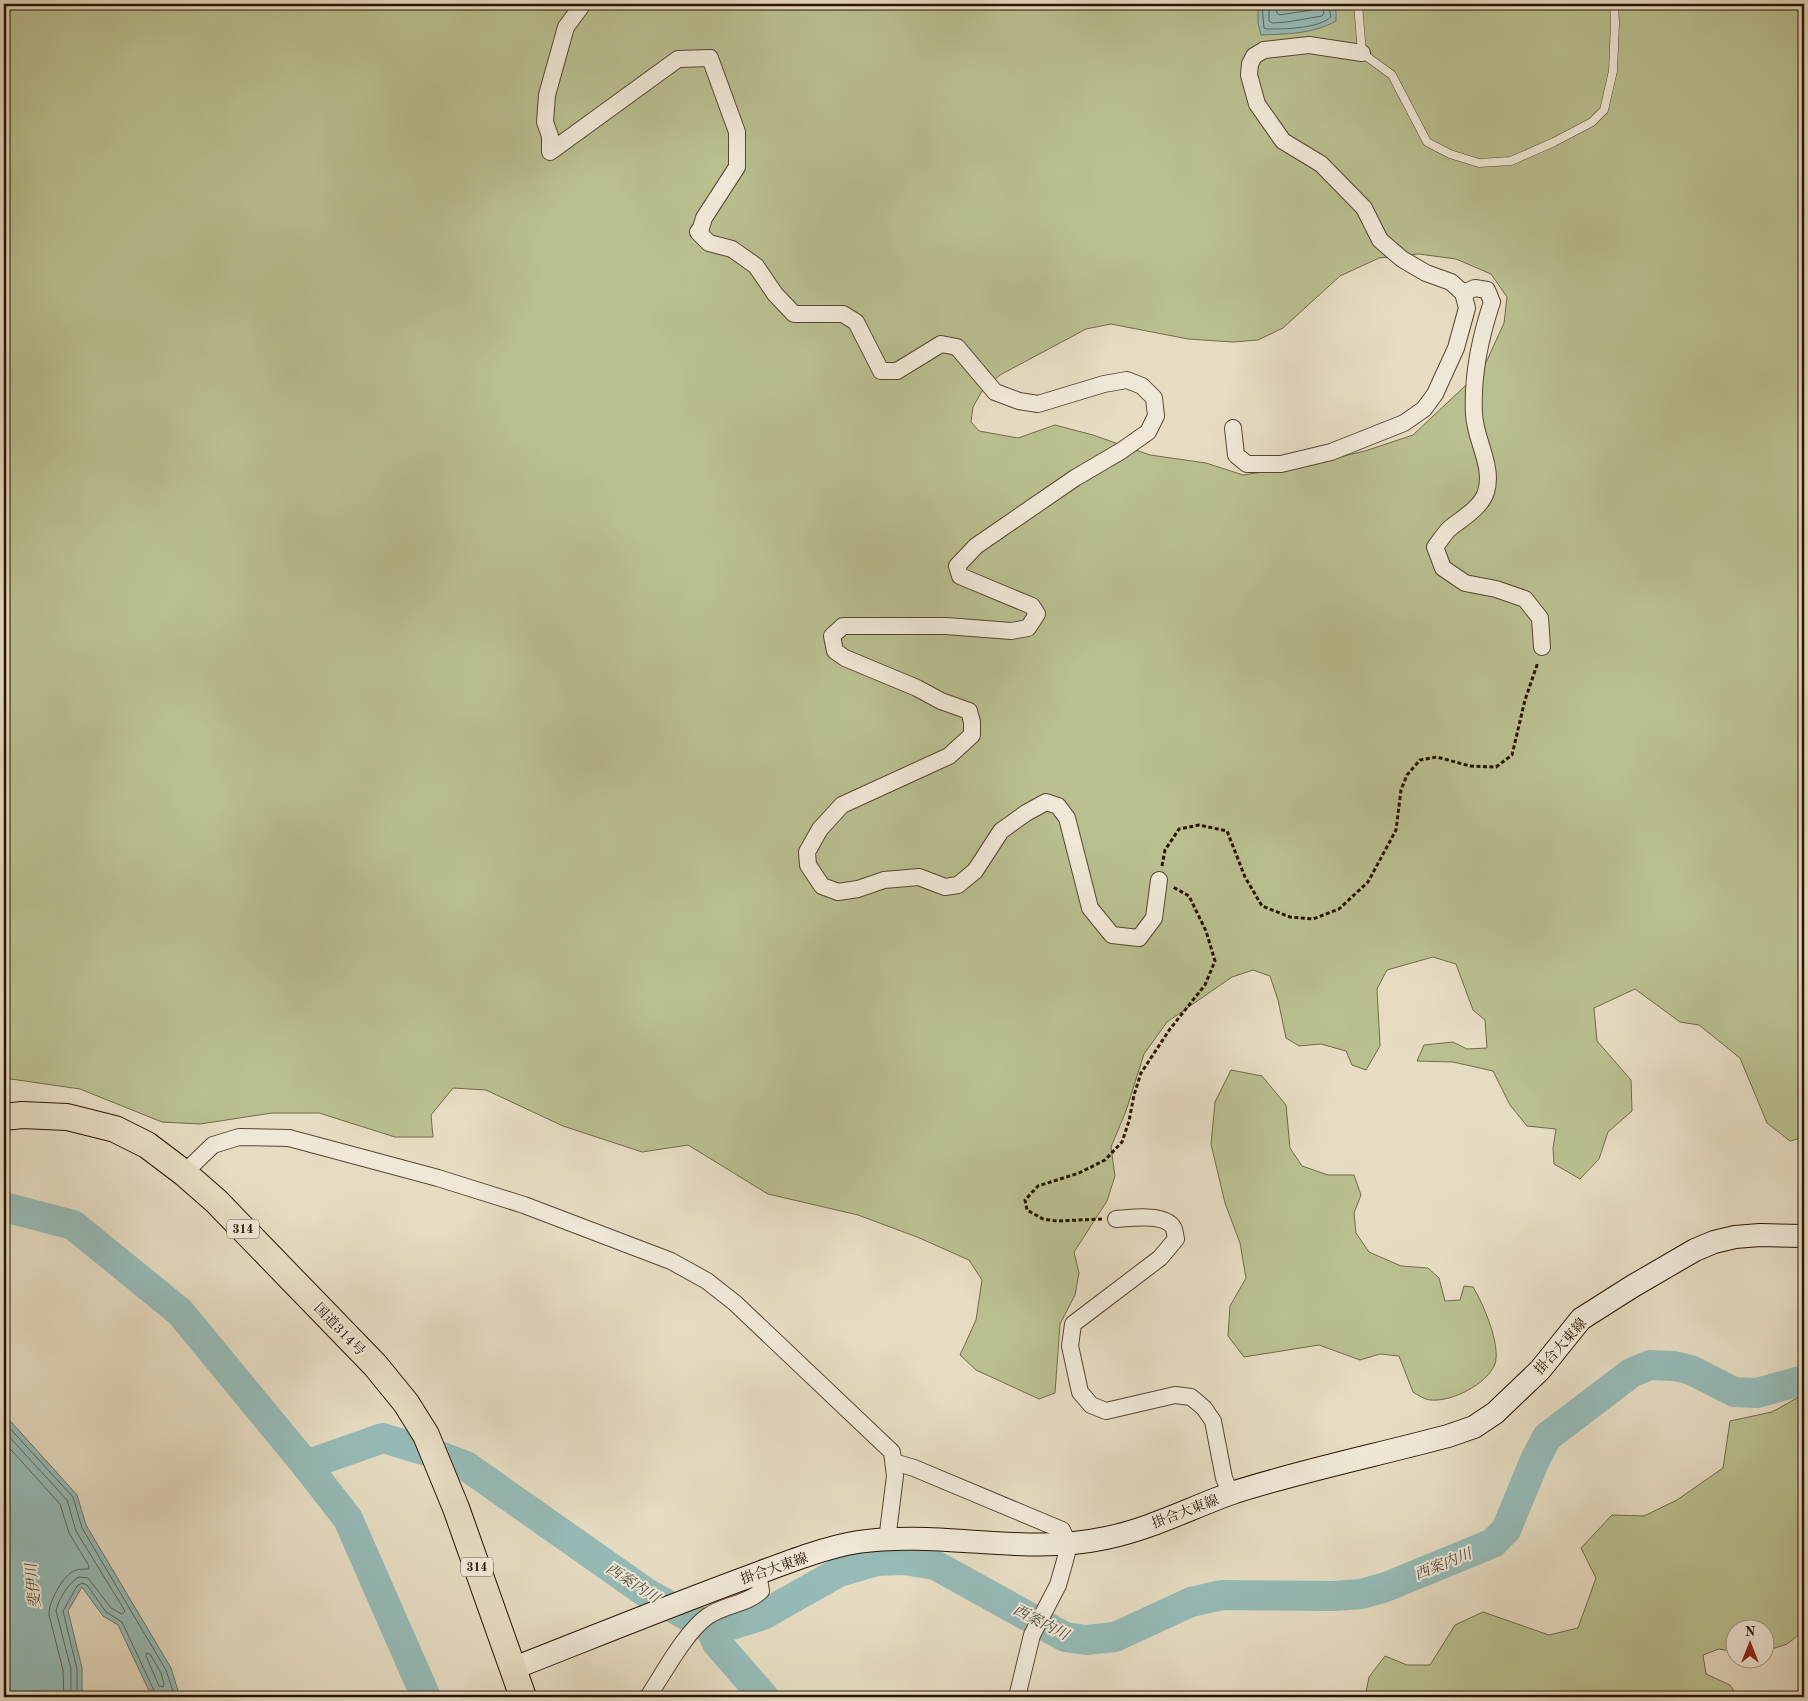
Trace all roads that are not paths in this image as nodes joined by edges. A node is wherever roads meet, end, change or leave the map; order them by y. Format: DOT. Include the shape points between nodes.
graph roads {
  1 [pos="583,4"];
  2 [pos="1358,4"];
  3 [pos="1614,4"];
  4 [pos="1362,53"];
  5 [pos="1463,293"];
  6 [pos="1233,428"];
  7 [pos="1542,646"];
  8 [pos="1159,880"];
  9 [pos="4,1117"];
  10 [pos="184,1173"];
  11 [pos="1116,1219"];
  12 [pos="1804,1236"];
  13 [pos="894,1462"];
  14 [pos="1231,1494"];
  15 [pos="888,1540"];
  16 [pos="1069,1545"];
  17 [pos="758,1573"];
  18 [pos="514,1668"];
  19 [pos="523,1697"];
  20 [pos="648,1697"];
  21 [pos="1017,1697"];
  1 -- 8 [label="street" via="566,27 547,96 550,152 678,59 710,58 737,132 737,166 698,232 709,243 732,249 756,266 794,314 843,314 856,322 881,371 897,371 941,344 957,347 995,392 1019,401 1038,404 1127,380 1142,386 1154,398 1156,416 1148,432 976,546 957,566 960,576 1032,606 1037,614 1028,628 1011,631 946,626 843,626 832,636 835,651 845,658 969,712 972,735 948,756 842,805 820,829 807,852 808,865 822,886 838,892 884,880 919,877 945,886 958,885 975,871 1001,831 1046,802 1058,806 1067,818 1090,908 1112,935 1139,938 1154,918"];
  2 -- 4 [label="lane"];
  3 -- 4 [label="lane" via="1613,71 1604,110 1592,122 1511,161 1479,164 1427,142 1392,75"];
  4 -- 5 [label="street" via="1309,45 1264,50 1254,56 1250,64 1249,75 1257,104 1283,141 1322,164 1364,208 1380,240 1402,259 1451,282"];
  5 -- 6 [label="street" via="1467,308 1456,348 1435,394 1424,409 1404,423 1331,452 1281,464 1247,464 1236,455"];
  5 -- 7 [label="street" via="1475,288 1487,290 1492,302 1481,334 1474,415 1489,476 1486,494 1435,547 1443,568 1465,583 1524,599 1540,618"];
  9 -- 10 [label="highway, 国道314号 / 314" via="67,1117 115,1129 147,1145"];
  10 -- 13 [label="street" via="213,1145 239,1137 289,1138 514,1202 671,1262 707,1280 735,1303 892,1452"];
  10 -- 18 [label="highway, 国道314号 / 314" via="216,1201 375,1365 406,1402 426,1435 439,1466"];
  11 -- 14 [label="street" via="1164,1219 1174,1228 1176,1239 1160,1258 1072,1324 1070,1346 1080,1392 1090,1405 1106,1411 1175,1395 1192,1398 1213,1420 1224,1478"];
  12 -- 14 [label="main road, 掛合大東線" via="1735,1237 1695,1250 1581,1319 1540,1370 1495,1413 1474,1427"];
  13 -- 15 [label="street"];
  13 -- 16 [label="street" via="1062,1530"];
  14 -- 16 [label="main road, 掛合大東線" via="1108,1538"];
  15 -- 16 [label="main road, 掛合大東線"];
  15 -- 17 [label="main road, 掛合大東線" via="856,1542"];
  16 -- 21 [label="street" via="1058,1585 1032,1635"];
  17 -- 18 [label="main road, 掛合大東線"];
  17 -- 20 [label="street" via="761,1591 706,1617"];
  18 -- 19 [label="highway, 国道314号 / 314"];
}
